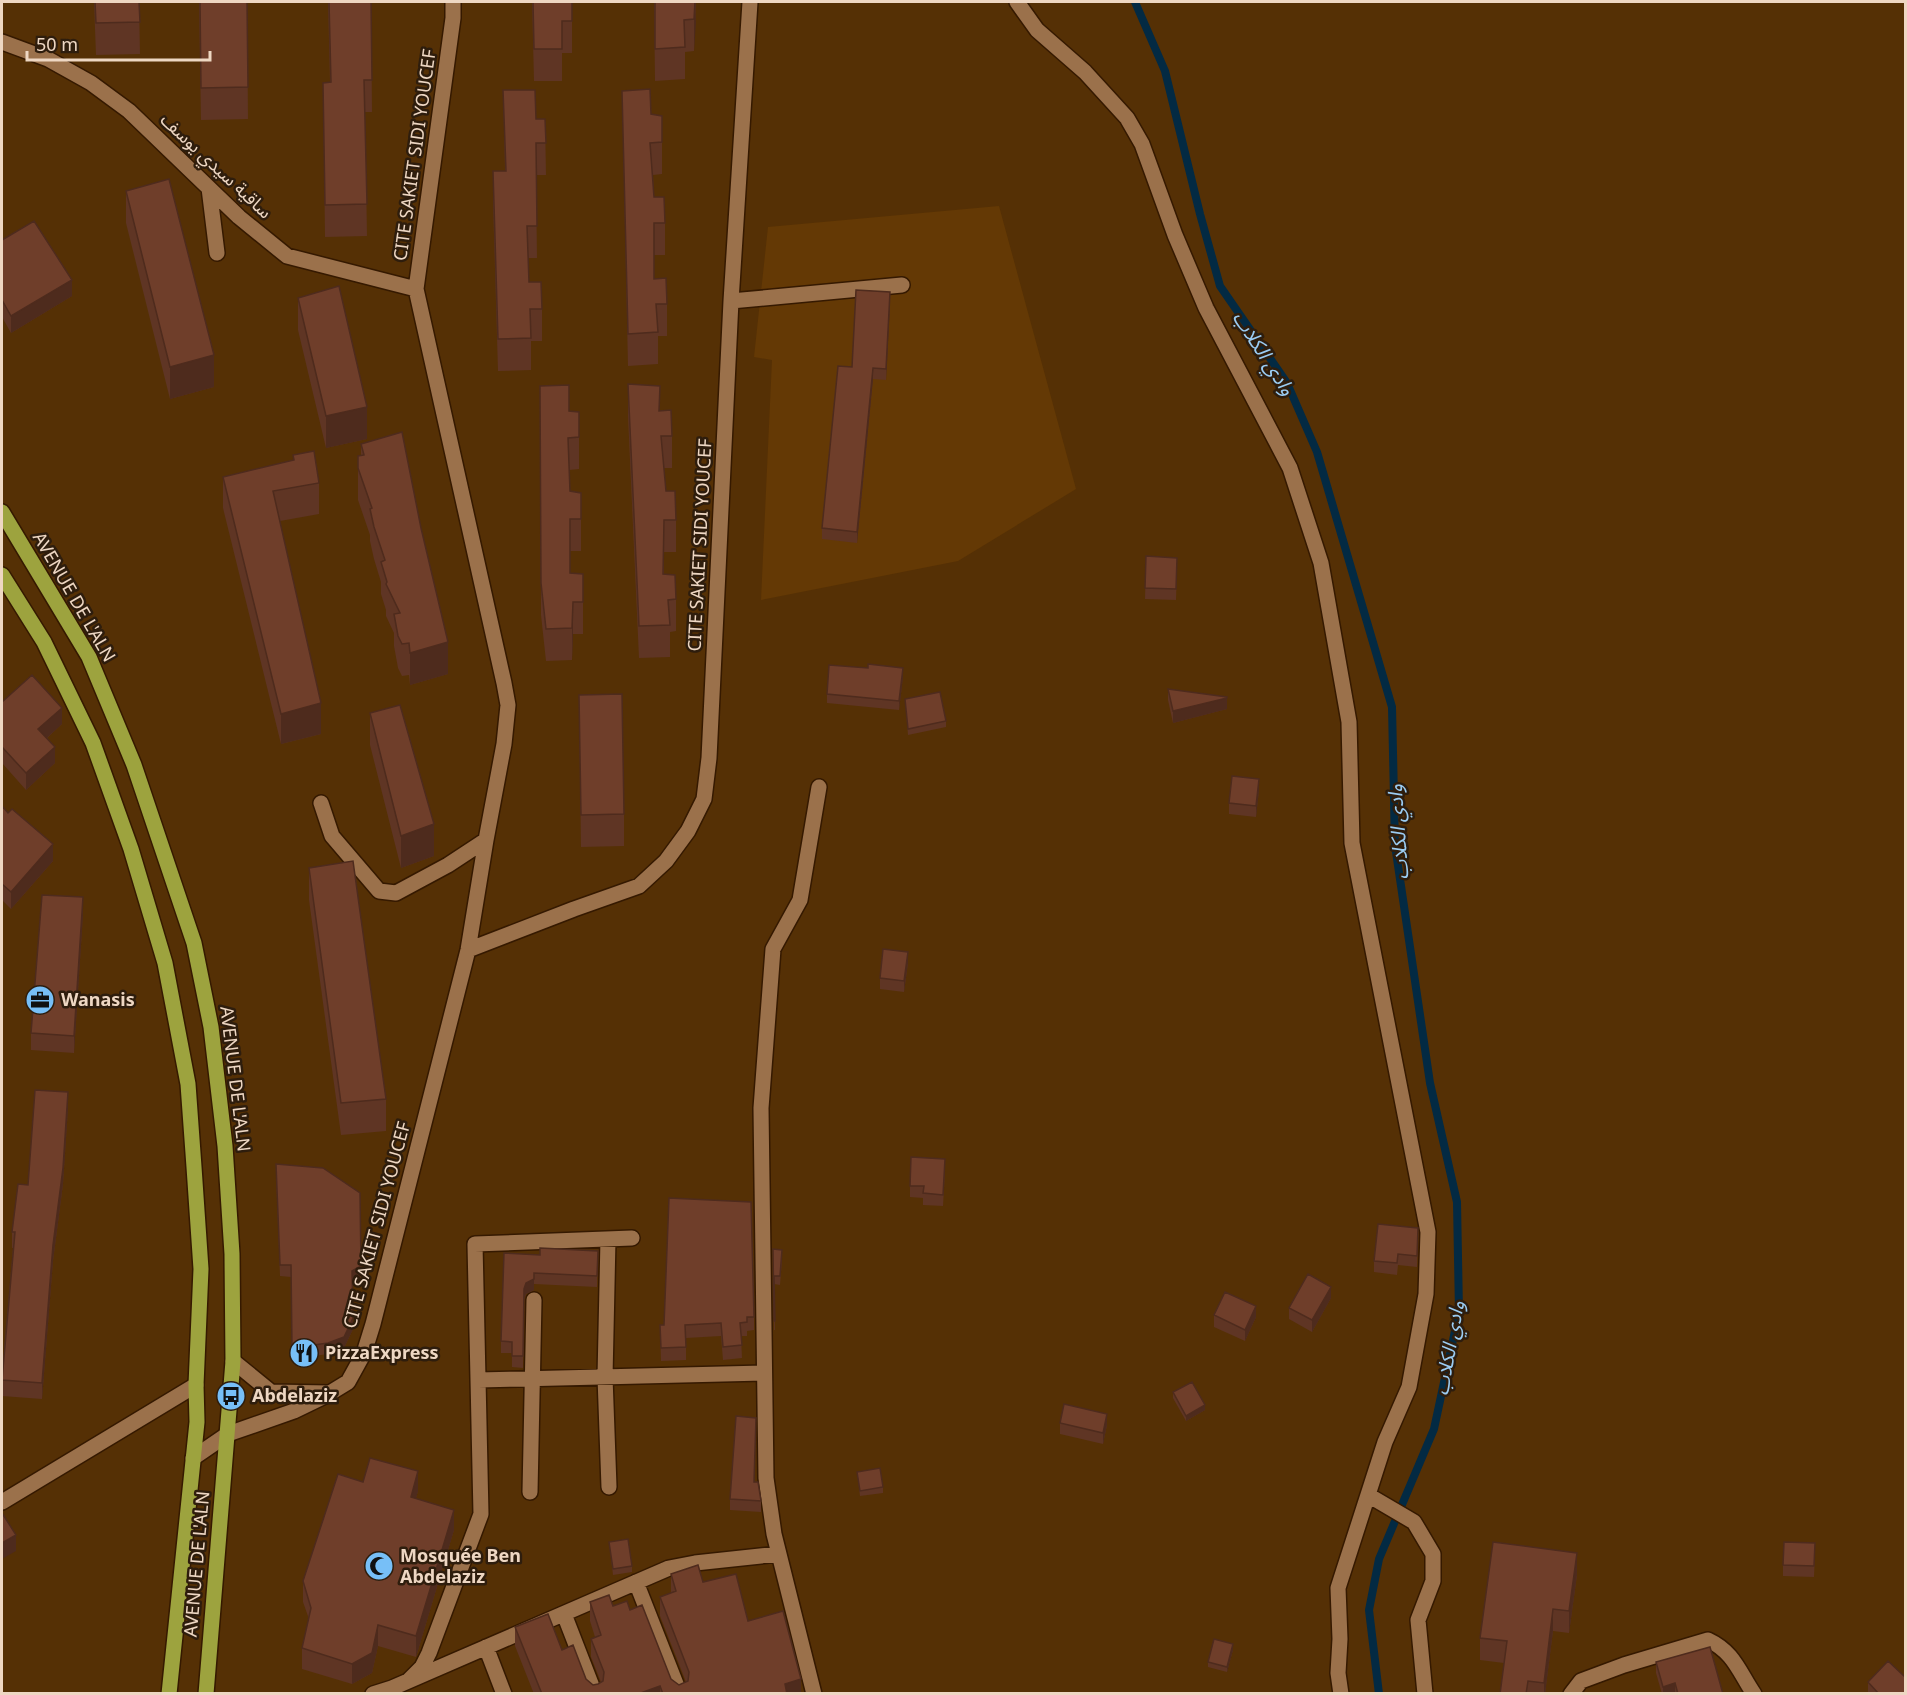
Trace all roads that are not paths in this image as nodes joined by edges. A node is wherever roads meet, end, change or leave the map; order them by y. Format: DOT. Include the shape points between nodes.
graph roads {
  1 [pos="453,2"];
  2 [pos="750,2"];
  3 [pos="1017,2"];
  4 [pos="2,42"];
  5 [pos="210,188"];
  6 [pos="217,253"];
  7 [pos="902,285"];
  8 [pos="416,288"];
  9 [pos="731,301"];
  10 [pos="2,512"];
  11 [pos="2,574"];
  12 [pos="819,787"];
  13 [pos="321,803"];
  14 [pos="486,840"];
  15 [pos="468,950"];
  16 [pos="632,1238"];
  17 [pos="608,1239"];
  18 [pos="534,1300"];
  19 [pos="233,1361"];
  20 [pos="764,1373"];
  21 [pos="605,1377"];
  22 [pos="532,1378"];
  23 [pos="478,1380"];
  24 [pos="196,1385"];
  25 [pos="330,1393"];
  26 [pos="228,1434"];
  27 [pos="193,1458"];
  28 [pos="609,1487"];
  29 [pos="530,1492"];
  30 [pos="1368,1496"];
  31 [pos="2,1502"];
  32 [pos="779,1554"];
  33 [pos="636,1582"];
  34 [pos="564,1614"];
  35 [pos="486,1647"];
  36 [pos="408,1681"];
  37 [pos="393,1691"];
  38 [pos="169,1694"];
  39 [pos="206,1694"];
  40 [pos="373,1694"];
  41 [pos="504,1694"];
  42 [pos="595,1694"];
  43 [pos="680,1694"];
  44 [pos="814,1694"];
  45 [pos="1341,1694"];
  46 [pos="1425,1694"];
  47 [pos="1571,1694"];
  48 [pos="1754,1694"];
  1 -- 8 [label="street, CITE SAKIET SIDI YOUCEF"];
  2 -- 9 [label="street, CITE SAKIET SIDI YOUCEF"];
  3 -- 30 [label="street" via="1037,30 1085,72 1127,118 1142,144 1174,235 1206,308 1290,468 1321,563 1348,722 1352,843 1428,1233 1426,1294 1409,1386"];
  4 -- 5 [label="street, ساقية سيدي يوسف" via="48,58 91,83 129,111"];
  5 -- 6 [label="street"];
  5 -- 8 [label="street, ساقية سيدي يوسف" via="287,256"];
  7 -- 9 [label="street"];
  8 -- 14 [label="street, CITE SAKIET SIDI YOUCEF" via="508,705"];
  9 -- 15 [label="street, CITE SAKIET SIDI YOUCEF" via="704,799 688,831 666,861 639,886"];
  10 -- 19 [label="main road, AVENUE DE L'ALN" via="89,657 134,765 194,944 211,1026 225,1146"];
  11 -- 24 [label="main road" via="44,642 93,743 131,849 165,963 189,1096 201,1269"];
  12 -- 20 [label="street" via="800,900 773,949 761,1108"];
  13 -- 14 [label="street" via="332,836 380,891 396,893"];
  14 -- 15 [label="street, CITE SAKIET SIDI YOUCEF"];
  15 -- 25 [label="street, CITE SAKIET SIDI YOUCEF" via="364,1353 348,1382"];
  16 -- 17 [label="street"];
  17 -- 21 [label="street"];
  17 -- 23 [label="street" via="475,1244"];
  18 -- 22 [label="street"];
  19 -- 25 [label="street" via="271,1392"];
  19 -- 26 [label="main road, AVENUE DE L'ALN"];
  20 -- 21 [label="street"];
  20 -- 32 [label="street" via="766,1478"];
  21 -- 22 [label="street"];
  21 -- 28 [label="street"];
  22 -- 23 [label="street"];
  22 -- 29 [label="street"];
  23 -- 36 [label="street" via="481,1514 429,1653"];
  24 -- 27 [label="main road"];
  24 -- 31 [label="street"];
  25 -- 26 [label="street, CITE SAKIET SIDI YOUCEF" via="294,1411"];
  26 -- 27 [label="street, CITE SAKIET SIDI YOUCEF"];
  26 -- 39 [label="main road, AVENUE DE L'ALN"];
  27 -- 38 [label="main road"];
  30 -- 45 [label="street" via="1338,1588"];
  30 -- 46 [label="street" via="1414,1522 1433,1554 1433,1581 1418,1620"];
  32 -- 33 [label="street" via="669,1568"];
  32 -- 44 [label="street"];
  33 -- 34 [label="street"];
  33 -- 43 [label="street"];
  34 -- 35 [label="street"];
  34 -- 42 [label="street"];
  35 -- 36 [label="street"];
  35 -- 41 [label="street"];
  36 -- 37 [label="street"];
  37 -- 40 [label="street"];
  47 -- 48 [label="street" via="1581,1681 1708,1640 1732,1657"];
}
